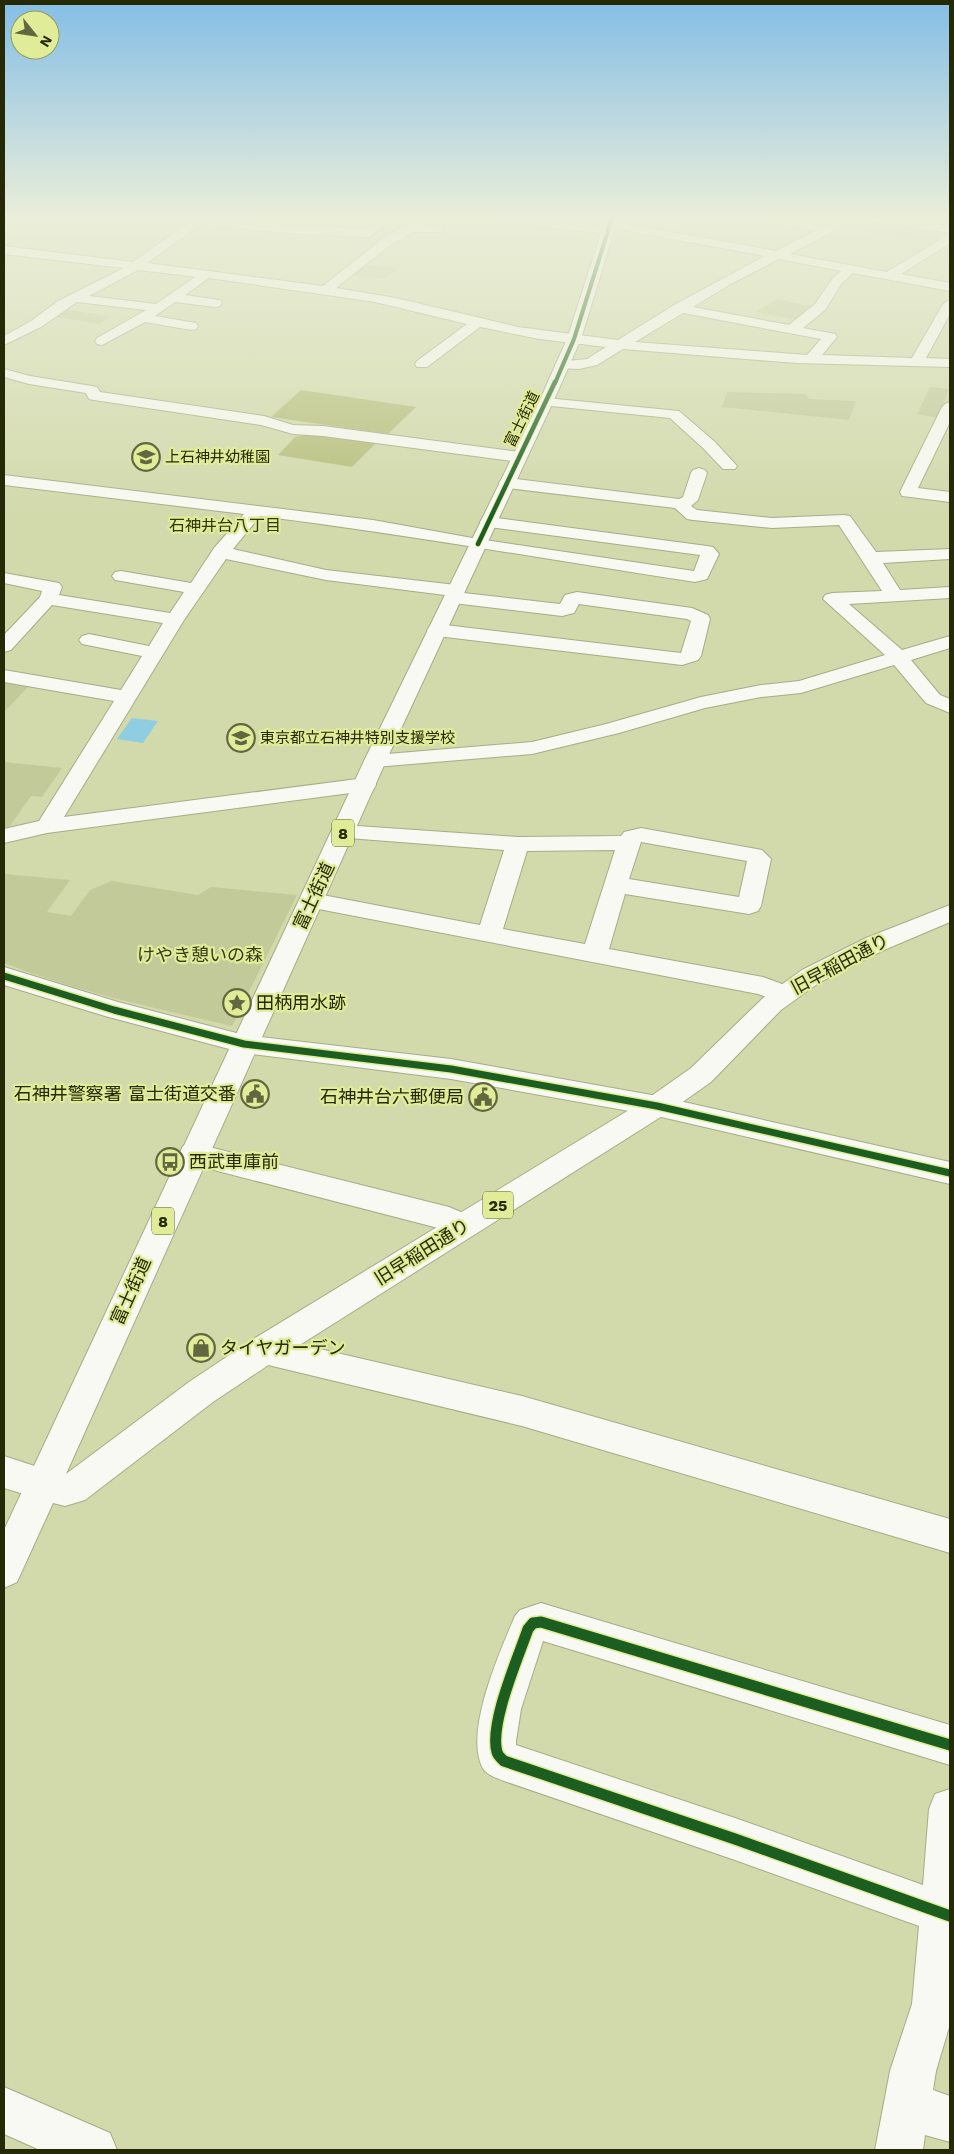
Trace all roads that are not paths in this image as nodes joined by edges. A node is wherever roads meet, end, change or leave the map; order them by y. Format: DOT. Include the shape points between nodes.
graph roads {
  1 [pos="43,319"];
  2 [pos="142,319"];
  3 [pos="146,319"];
  4 [pos="459,319"];
  5 [pos="580,319"];
  6 [pos="663,319"];
  7 [pos="736,319"];
  8 [pos="806,319"];
  9 [pos="941,319"];
  10 [pos="477,323"];
  11 [pos="192,326"];
  12 [pos="793,329"];
  13 [pos="574,339"];
  14 [pos="102,340"];
  15 [pos="4,341"];
  16 [pos="622,345"];
  17 [pos="812,359"];
  18 [pos="917,362"];
  19 [pos="950,363"];
  20 [pos="422,364"];
  21 [pos="562,365"];
  22 [pos="4,373"];
  23 [pos="546,402"];
  24 [pos="950,407"];
  25 [pos="519,457"];
  26 [pos="729,466"];
  27 [pos="699,473"];
  28 [pos="4,480"];
  29 [pos="507,483"];
  30 [pos="950,497"];
  31 [pos="681,504"];
  32 [pos="256,511"];
  33 [pos="489,522"];
  34 [pos="478,544"];
  35 [pos="220,552"];
  36 [pos="950,554"];
  37 [pos="871,558"];
  38 [pos="121,576"];
  39 [pos="4,578"];
  40 [pos="197,589"];
  41 [pos="950,593"];
  42 [pos="454,594"];
  43 [pos="894,596"];
  44 [pos="48,599"];
  45 [pos="176,619"];
  46 [pos="437,630"];
  47 [pos="89,640"];
  48 [pos="950,642"];
  49 [pos="4,646"];
  50 [pos="155,653"];
  51 [pos="898,657"];
  52 [pos="4,676"];
  53 [pos="128,697"];
  54 [pos="950,707"];
  55 [pos="375,761"];
  56 [pos="366,785"];
  57 [pos="47,826"];
  58 [pos="343,832"];
  59 [pos="4,836"];
  60 [pos="518,844"];
  61 [pos="628,844"];
  62 [pos="616,885"];
  63 [pos="312,901"];
  64 [pos="950,913"];
  65 [pos="489,934"];
  66 [pos="595,954"];
  67 [pos="6,979"];
  68 [pos="784,994"];
  69 [pos="244,1044"];
  70 [pos="657,1106"];
  71 [pos="193,1154"];
  72 [pos="950,1173"];
  73 [pos="464,1226"];
  74 [pos="264,1350"];
  75 [pos="4,1472"];
  76 [pos="44,1484"];
  77 [pos="950,1536"];
  78 [pos="4,1570"];
  79 [pos="950,1745"];
  80 [pos="950,1809"];
  81 [pos="946,1914"];
  82 [pos="907,2106"];
  83 [pos="4,2110"];
  84 [pos="950,2119"];
  85 [pos="93,2150"];
  86 [pos="899,2150"];
  1 -- 15 [label="street"];
  2 -- 14 [label="street"];
  3 -- 11 [label="street"];
  4 -- 10 [label="street"];
  5 -- 13 [label="street, 富士街道 / 8"];
  6 -- 16 [label="street"];
  7 -- 12 [label="street"];
  8 -- 12 [label="street"];
  9 -- 18 [label="street"];
  10 -- 13 [label="street"];
  10 -- 20 [label="street"];
  12 -- 17 [label="street" via="830,337"];
  13 -- 16 [label="street"];
  13 -- 21 [label="street, 富士街道 / 8"];
  16 -- 17 [label="street" via="737,356"];
  16 -- 21 [label="street" via="592,362"];
  17 -- 18 [label="street"];
  18 -- 19 [label="street"];
  21 -- 23 [label="street, 富士街道 / 8"];
  22 -- 25 [label="street" via="92,390 94,396 264,421 281,428"];
  23 -- 25 [label="street, 富士街道 / 8"];
  23 -- 26 [label="street" via="674,414"];
  24 -- 30 [label="street" via="908,492"];
  25 -- 29 [label="street, 富士街道 / 8"];
  27 -- 31 [label="street" via="690,500"];
  28 -- 32 [label="street"];
  29 -- 31 [label="street"];
  29 -- 33 [label="street, 富士街道 / 8"];
  31 -- 37 [label="street" via="694,515 772,523 844,520"];
  32 -- 34 [label="street" via="373,525"];
  32 -- 35 [label="street"];
  33 -- 34 [label="street, 富士街道 / 8"];
  33 -- 34 [label="street" via="707,551 710,554 701,575 695,577"];
  34 -- 42 [label="street, 富士街道 / 8"];
  35 -- 40 [label="street"];
  35 -- 42 [label="street" via="326,575"];
  36 -- 37 [label="street"];
  37 -- 43 [label="street"];
  38 -- 40 [label="street"];
  39 -- 44 [label="street" via="53,587"];
  40 -- 45 [label="street"];
  41 -- 43 [label="street"];
  42 -- 46 [label="street, 富士街道 / 8"];
  42 -- 46 [label="street" via="562,610 577,598 692,614 701,619 691,656 682,659"];
  43 -- 51 [label="street" via="832,599"];
  44 -- 45 [label="street"];
  44 -- 49 [label="street"];
  45 -- 50 [label="street"];
  46 -- 55 [label="street, 富士街道 / 8"];
  47 -- 50 [label="street"];
  48 -- 51 [label="street"];
  50 -- 53 [label="street"];
  51 -- 54 [label="street" via="933,699"];
  51 -- 55 [label="street" via="800,687 701,703 532,748"];
  52 -- 53 [label="street"];
  53 -- 57 [label="street"];
  55 -- 56 [label="street, 富士街道 / 8"];
  56 -- 57 [label="street"];
  56 -- 58 [label="street, 富士街道 / 8"];
  57 -- 59 [label="street"];
  58 -- 60 [label="street"];
  58 -- 63 [label="street, 富士街道 / 8"];
  60 -- 61 [label="street"];
  60 -- 65 [label="street"];
  61 -- 62 [label="street"];
  61 -- 62 [label="street" via="632,837 641,835 757,856 750,904 744,907"];
  62 -- 66 [label="street"];
  63 -- 65 [label="street"];
  63 -- 69 [label="street, 富士街道 / 8"];
  64 -- 68 [label="street, 旧早稲田通り / 25" via="875,944 811,976"];
  65 -- 66 [label="street"];
  66 -- 68 [label="street" via="769,988"];
  67 -- 69 [label="street"];
  68 -- 70 [label="street, 旧早稲田通り / 25" via="701,1075"];
  69 -- 70 [label="street" via="451,1069"];
  69 -- 71 [label="street, 富士街道 / 8"];
  70 -- 72 [label="street"];
  70 -- 73 [label="street, 旧早稲田通り / 25"];
  71 -- 73 [label="street"];
  71 -- 76 [label="street, 富士街道 / 8"];
  73 -- 74 [label="street, 旧早稲田通り / 25"];
  74 -- 76 [label="street, 旧早稲田通り / 25" via="201,1392 73,1489"];
  74 -- 77 [label="street" via="522,1411"];
  75 -- 76 [label="street, 旧早稲田通り"];
  76 -- 78 [label="street, 富士街道 / 8"];
  79 -- 81 [label="street" via="541,1622 533,1623 528,1629 501,1711 496,1744 497,1754 504,1761"];
  80 -- 81 [label="street"];
  81 -- 82 [label="street" via="934,2004 913,2071"];
  82 -- 84 [label="street"];
  82 -- 86 [label="street"];
  83 -- 85 [label="street"];
}
